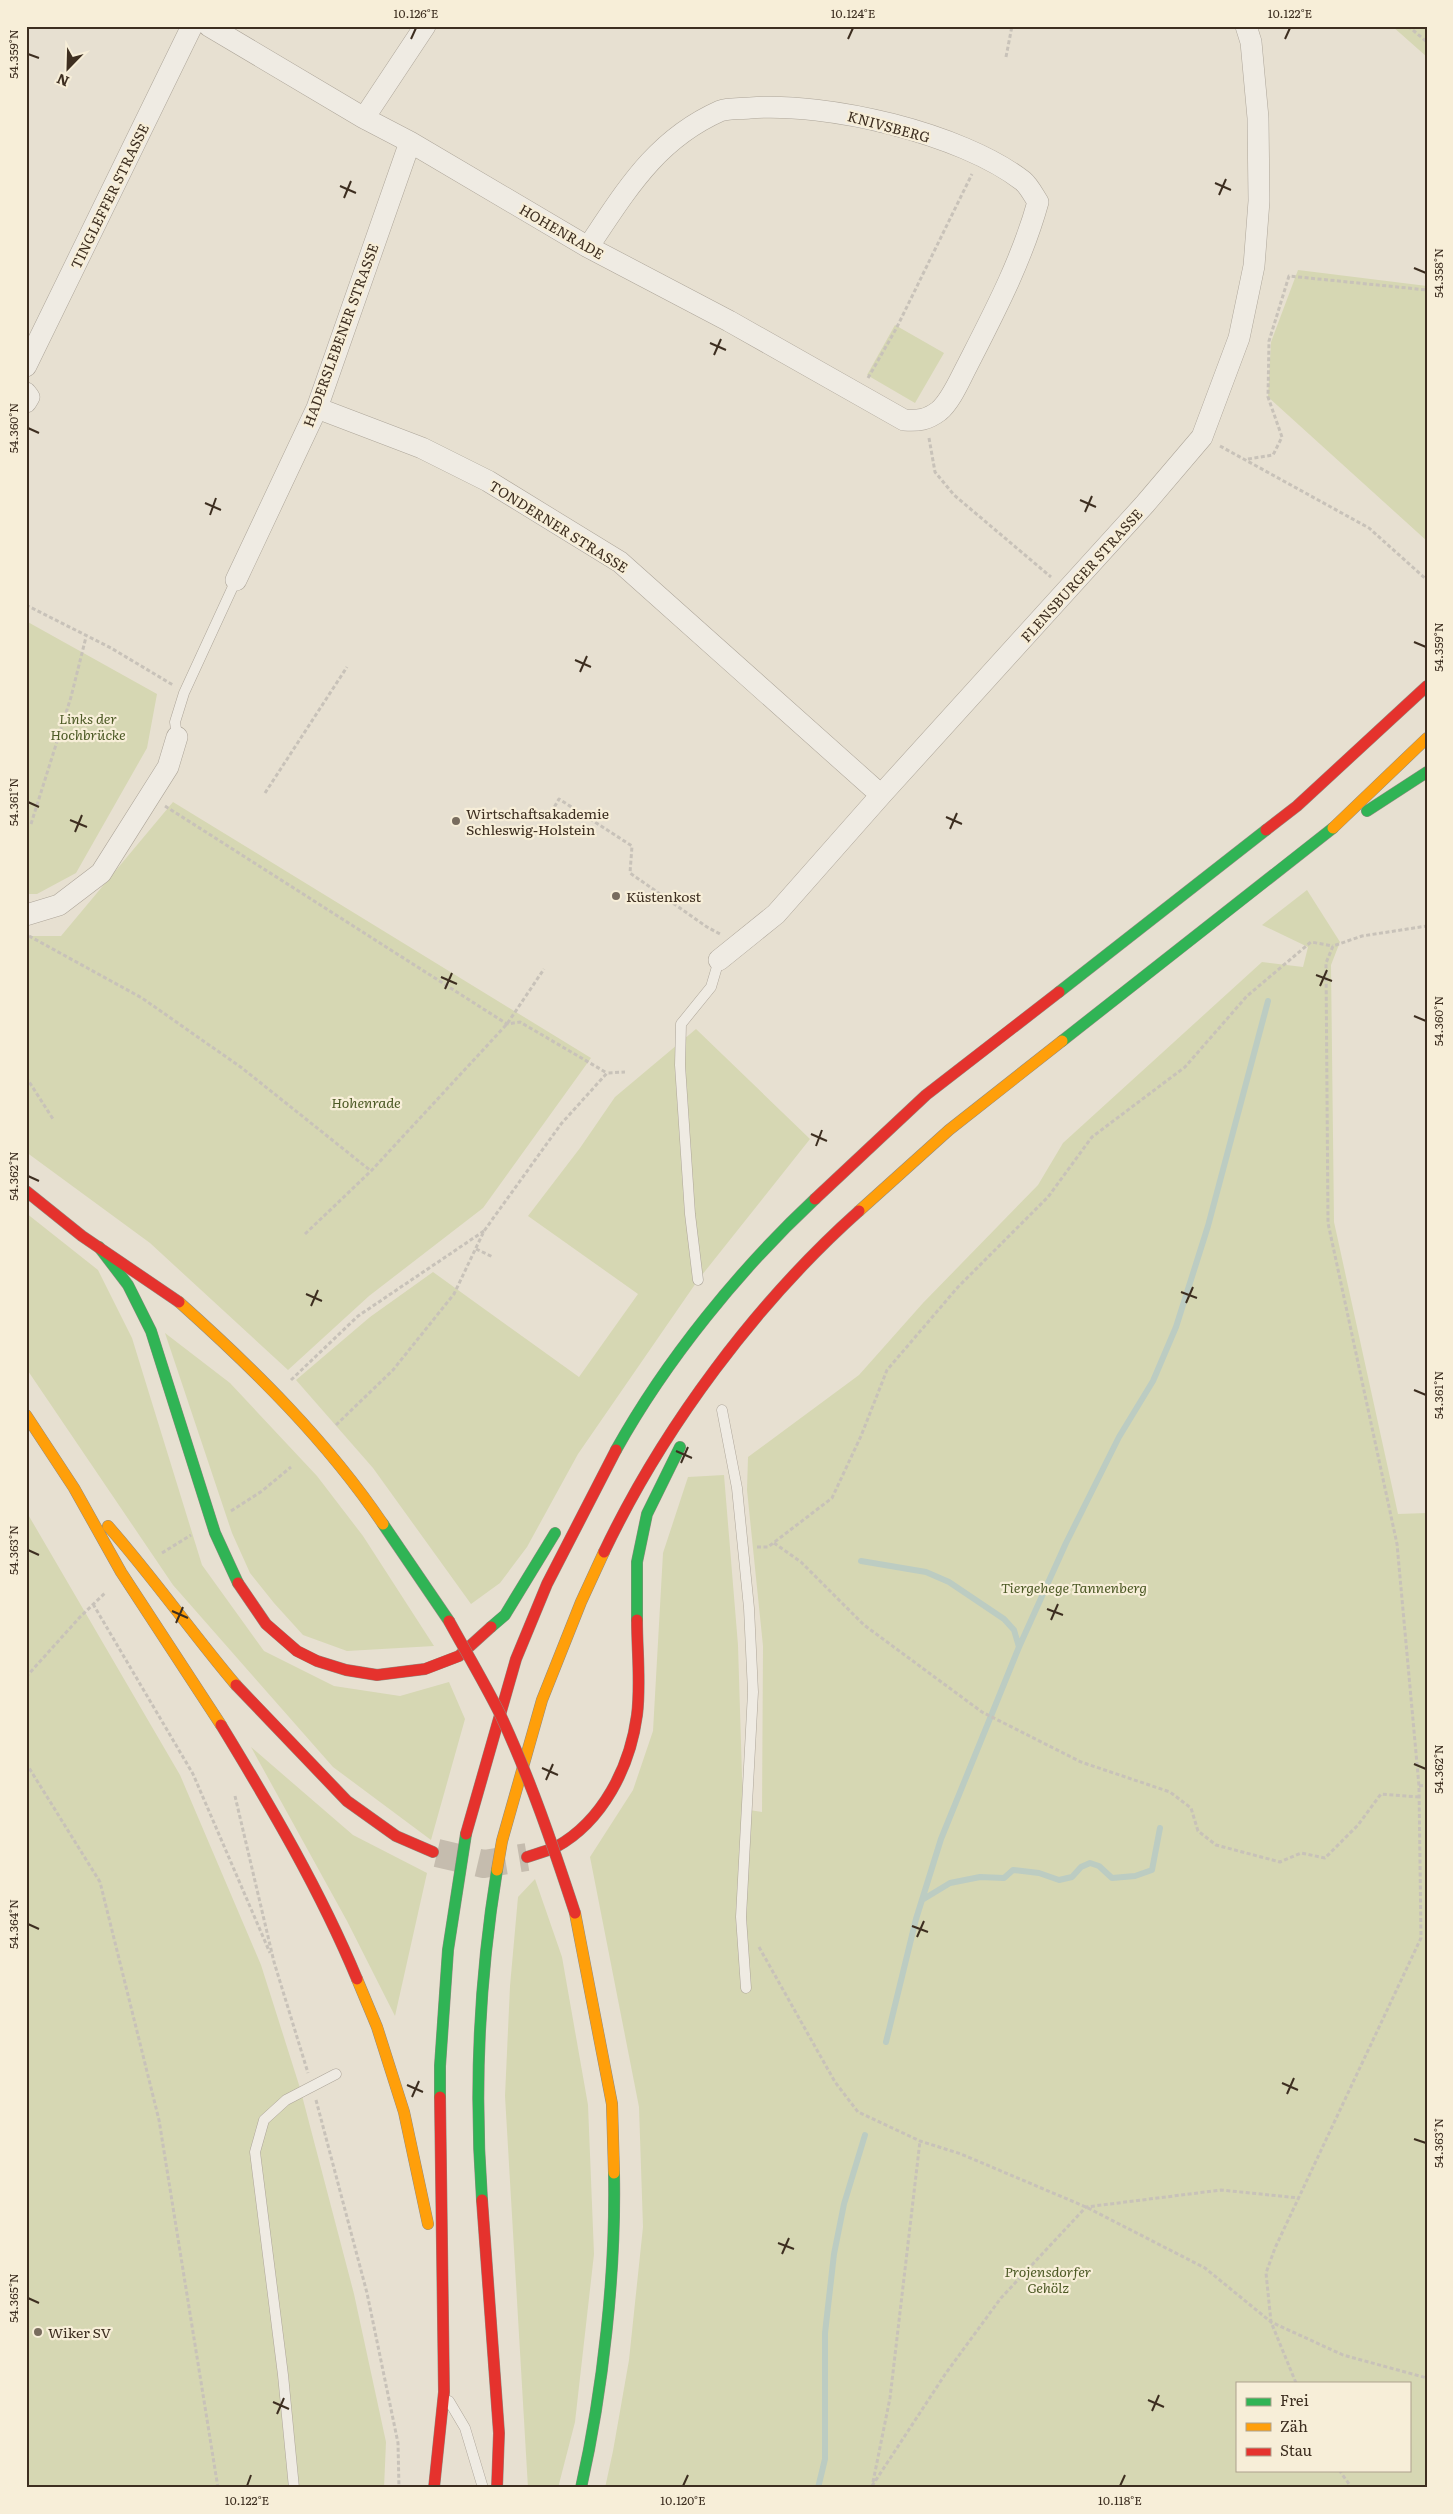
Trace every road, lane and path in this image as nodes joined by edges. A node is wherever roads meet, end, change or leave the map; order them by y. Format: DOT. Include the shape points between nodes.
graph roads {
  1 [pos="192,26"];
  2 [pos="209,26"];
  3 [pos="425,26"];
  4 [pos="1012,26"];
  5 [pos="1246,26"];
  6 [pos="1408,26"];
  7 [pos="1427,42"];
  8 [pos="1006,57"];
  9 [pos="364,118"];
  10 [pos="410,142"];
  11 [pos="979,156"];
  12 [pos="588,247"];
  13 [pos="1427,290"];
  14 [pos="26,366"];
  15 [pos="26,393"];
  16 [pos="859,394"];
  17 [pos="26,402"];
  18 [pos="317,408"];
  19 [pos="921,422"];
  20 [pos="1202,437"];
  21 [pos="1248,459"];
  22 [pos="1037,565"];
  23 [pos="236,580"];
  24 [pos="1426,580"];
  25 [pos="26,605"];
  26 [pos="86,637"];
  27 [pos="347,667"];
  28 [pos="1427,686"];
  29 [pos="184,693"];
  30 [pos="177,737"];
  31 [pos="1427,738"];
  32 [pos="1427,772"];
  33 [pos="265,792"];
  34 [pos="881,795"];
  35 [pos="149,796"];
  36 [pos="548,818"];
  37 [pos="31,824"];
  38 [pos="1326,834"];
  39 [pos="26,914"];
  40 [pos="1427,926"];
  41 [pos="26,935"];
  42 [pos="739,944"];
  43 [pos="1333,946"];
  44 [pos="719,960"];
  45 [pos="544,969"];
  46 [pos="507,1024"];
  47 [pos="625,1072"];
  48 [pos="607,1073"];
  49 [pos="26,1078"];
  50 [pos="54,1119"];
  51 [pos="370,1171"];
  52 [pos="26,1191"];
  53 [pos="484,1231"];
  54 [pos="304,1234"];
  55 [pos="99,1247"];
  56 [pos="476,1249"];
  57 [pos="493,1256"];
  58 [pos="698,1280"];
  59 [pos="724,1360"];
  60 [pos="288,1382"];
  61 [pos="722,1410"];
  62 [pos="26,1415"];
  63 [pos="694,1419"];
  64 [pos="336,1426"];
  65 [pos="686,1436"];
  66 [pos="291,1467"];
  67 [pos="74,1488"];
  68 [pos="592,1492"];
  69 [pos="224,1515"];
  70 [pos="199,1531"];
  71 [pos="774,1543"];
  72 [pos="743,1547"];
  73 [pos="155,1557"];
  74 [pos="110,1589"];
  75 [pos="93,1604"];
  76 [pos="26,1677"];
  77 [pos="26,1763"];
  78 [pos="1427,1785"];
  79 [pos="1419,1786"];
  80 [pos="1419,1797"];
  81 [pos="433,1852"];
  82 [pos="527,1857"];
  83 [pos="742,1917"];
  84 [pos="746,1988"];
  85 [pos="336,2074"];
  86 [pos="312,2087"];
  87 [pos="920,2141"];
  88 [pos="1298,2198"];
  89 [pos="1086,2208"];
  90 [pos="441,2292"];
  91 [pos="1271,2322"];
  92 [pos="1427,2378"];
  93 [pos="1296,2382"];
  94 [pos="444,2392"];
  95 [pos="1340,2472"];
  96 [pos="872,2487"];
  97 [pos="218,2488"];
  98 [pos="294,2488"];
  99 [pos="399,2488"];
  100 [pos="434,2488"];
  101 [pos="483,2488"];
  102 [pos="498,2488"];
  103 [pos="581,2488"];
  104 [pos="1352,2488"];
  1 -- 14 [label="street, TINGLEFFER STRASSE"];
  2 -- 9 [label="street, HOHENRADE"];
  3 -- 9 [label="street"];
  4 -- 8 [label="path"];
  5 -- 20 [label="street, FLENSBURGER STRASSE" via="1251,42 1258,118 1259,201 1254,266 1239,338"];
  6 -- 7 [label="path"];
  9 -- 10 [label="street, HOHENRADE"];
  10 -- 12 [label="street, HOHENRADE"];
  10 -- 18 [label="street, HADERSLEBENER STRASSE"];
  11 -- 12 [label="street, KNIVSBERG" via="917,131 852,115 772,106 722,110 686,129 656,154 637,175"];
  11 -- 16 [label="path" via="896,329"];
  11 -- 19 [label="street, KNIVSBERG" via="1025,182 1038,202 1028,238 957,385 941,410"];
  12 -- 16 [label="street, HOHENRADE"];
  13 -- 21 [label="path" via="1289,276 1269,341 1268,397 1282,437 1273,455"];
  15 -- 17 [label="street" via="29,397"];
  16 -- 19 [label="street, HOHENRADE" via="904,420"];
  18 -- 23 [label="street, HADERSLEBENER STRASSE"];
  18 -- 34 [label="street, TONDERNER STRASSE" via="422,448 488,481 620,562"];
  19 -- 22 [label="path" via="932,445 935,472 954,495"];
  20 -- 21 [label="path"];
  20 -- 34 [label="street, FLENSBURGER STRASSE"];
  21 -- 24 [label="path" via="1369,528"];
  23 -- 29 [label="lane"];
  25 -- 26 [label="path"];
  26 -- 29 [label="path" via="143,666"];
  26 -- 37 [label="path" via="71,697"];
  27 -- 33 [label="path"];
  28 -- 68 [label="highway" via="1297,806 926,1095 805,1208 737,1279 693,1335 632,1421"];
  29 -- 30 [label="lane" via="175,722"];
  30 -- 35 [label="street" via="168,767"];
  31 -- 38 [label="highway"];
  32 -- 38 [label="highway"];
  34 -- 42 [label="street, FLENSBURGER STRASSE" via="776,914"];
  35 -- 39 [label="street" via="101,873 59,905"];
  35 -- 46 [label="path"];
  36 -- 42 [label="path" via="559,799 632,846 630,873 707,928"];
  38 -- 59 [label="highway" via="949,1130 826,1240 762,1311"];
  40 -- 43 [label="path" via="1362,936"];
  41 -- 51 [label="path" via="142,998 242,1068"];
  42 -- 44 [label="street, FLENSBURGER STRASSE"];
  43 -- 71 [label="path" via="1311,942 1247,996 1185,1067 1092,1137 1048,1197 958,1287 887,1370 862,1436 832,1498"];
  43 -- 79 [label="path" via="1326,963 1328,1223 1396,1544"];
  44 -- 58 [label="lane, FLENSBURGER STRASSE" via="712,987 681,1024 680,1065"];
  45 -- 46 [label="path"];
  46 -- 48 [label="path" via="520,1022"];
  46 -- 51 [label="path"];
  47 -- 48 [label="path"];
  48 -- 53 [label="path" via="560,1124"];
  49 -- 50 [label="path"];
  51 -- 54 [label="path"];
  52 -- 55 [label="highway"];
  53 -- 56 [label="path"];
  53 -- 60 [label="path" via="358,1316"];
  55 -- 68 [label="highway" via="128,1285 152,1332 222,1552 235,1579 266,1624 297,1651 317,1661 377,1675 425,1669 459,1656 505,1615 558,1527"];
  55 -- 103 [label="highway, bridge" via="175,1298 235,1352 337,1461 449,1621 486,1688 531,1789 575,1913 612,2104 615,2220 603,2352"];
  56 -- 57 [label="path"];
  56 -- 64 [label="path" via="454,1294 393,1370"];
  59 -- 63 [label="highway"];
  59 -- 102 [label="highway" via="663,1443 622,1515 581,1602 542,1700 502,1841 486,1938 477,2062 480,2174 499,2433"];
  61 -- 72 [label="lane" via="737,1488"];
  62 -- 67 [label="highway"];
  65 -- 82 [label="highway" via="647,1514 637,1562 637,1714 630,1750 608,1798 581,1829 555,1847"];
  66 -- 69 [label="path" via="262,1491"];
  67 -- 81 [label="highway" via="139,1561 238,1688 303,1757 355,1807 396,1836"];
  67 -- 90 [label="highway" via="121,1572 203,1695 265,1797 334,1923 377,2027 404,2112"];
  68 -- 90 [label="highway" via="547,1584 516,1660 463,1843 448,1950 440,2066"];
  70 -- 73 [label="path"];
  71 -- 72 [label="path" via="768,1547"];
  71 -- 80 [label="path" via="801,1562 864,1625 982,1712 1081,1762 1170,1792 1191,1808 1198,1831 1216,1845 1280,1862 1301,1853 1325,1858 1358,1825 1381,1794"];
  72 -- 83 [label="lane" via="753,1692"];
  74 -- 75 [label="path"];
  75 -- 76 [label="path"];
  75 -- 86 [label="path" via="193,1774 274,1962"];
  77 -- 97 [label="path" via="100,1882 158,2120"];
  78 -- 79 [label="path"];
  79 -- 80 [label="path"];
  80 -- 88 [label="path" via="1421,1938"];
  83 -- 84 [label="lane"];
  83 -- 87 [label="path" via="835,2082 858,2112"];
  85 -- 86 [label="lane"];
  86 -- 98 [label="lane" via="286,2100 264,2120 255,2152"];
  86 -- 99 [label="path" via="367,2293 398,2443"];
  87 -- 89 [label="path" via="961,2154"];
  87 -- 96 [label="path" via="890,2398"];
  88 -- 89 [label="path" via="1221,2190"];
  88 -- 91 [label="path" via="1266,2273"];
  89 -- 91 [label="path" via="1205,2268"];
  89 -- 96 [label="path" via="1002,2298 946,2372"];
  90 -- 94 [label="highway"];
  91 -- 92 [label="path" via="1343,2355"];
  91 -- 93 [label="path"];
  94 -- 100 [label="highway"];
  94 -- 101 [label="lane" via="465,2428"];
  95 -- 104 [label="path"];
}
